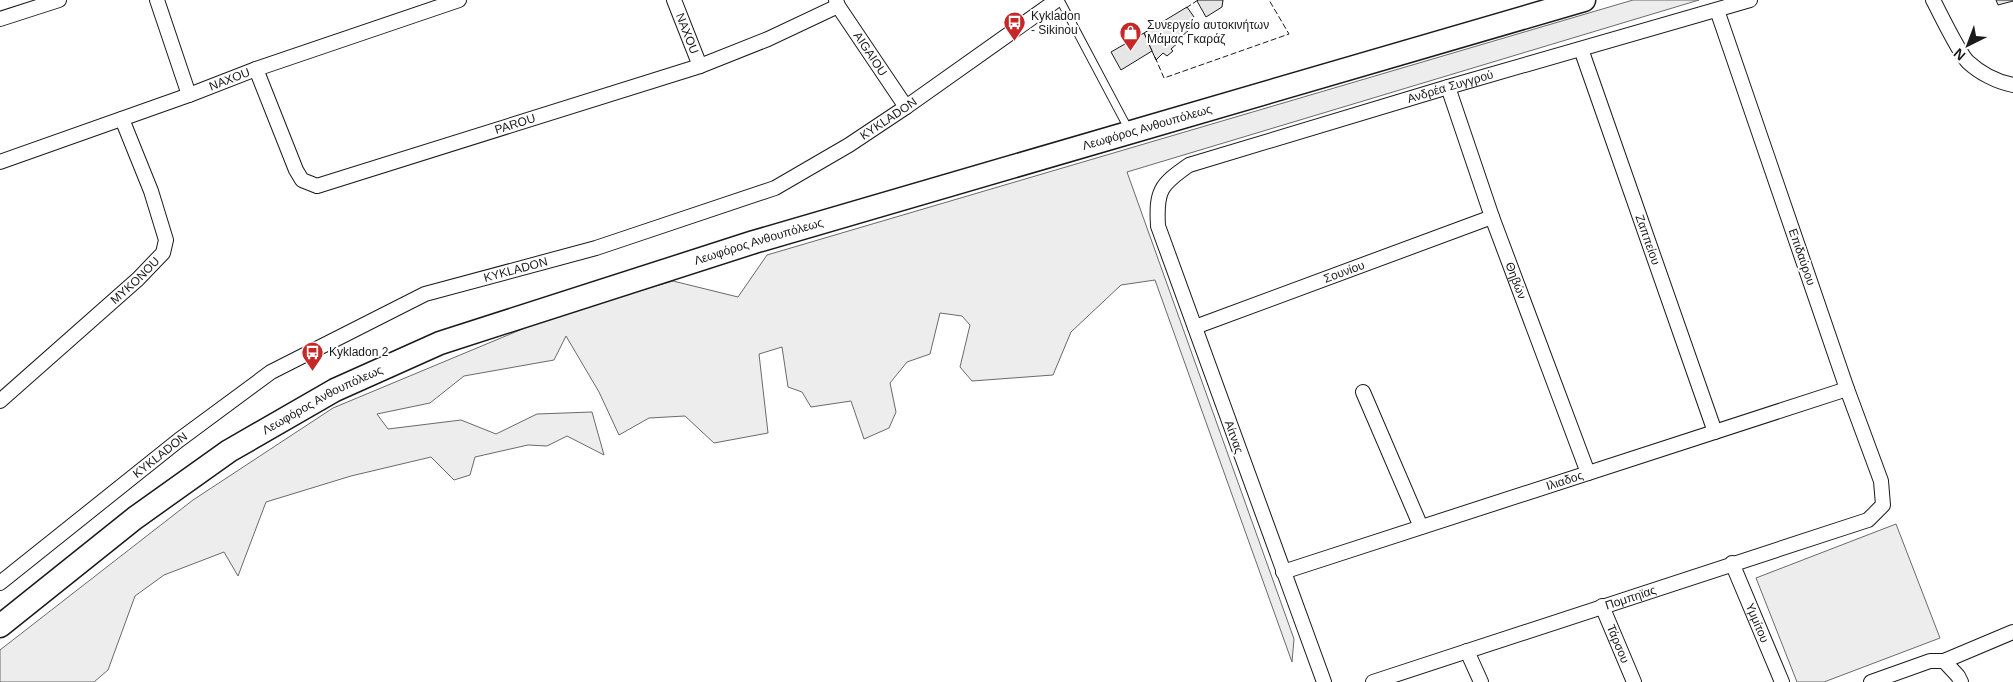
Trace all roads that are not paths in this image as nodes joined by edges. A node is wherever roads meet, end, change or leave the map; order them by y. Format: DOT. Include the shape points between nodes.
graph roads {
  1 [pos="59,0"];
  2 [pos="157,0"];
  3 [pos="459,0"];
  4 [pos="674,0"];
  5 [pos="1058,0"];
  6 [pos="1584,0"];
  7 [pos="1750,0"];
  8 [pos="1933,0"];
  9 [pos="837,3"];
  10 [pos="1718,10"];
  11 [pos="0,19"];
  12 [pos="1581,50"];
  13 [pos="700,66"];
  14 [pos="256,70"];
  15 [pos="2013,85"];
  16 [pos="1448,87"];
  17 [pos="189,95"];
  18 [pos="906,107"];
  19 [pos="122,119"];
  20 [pos="1130,133"];
  21 [pos="0,162"];
  22 [pos="1160,190"];
  23 [pos="1492,217"];
  24 [pos="1195,326"];
  25 [pos="1847,389"];
  26 [pos="1363,392"];
  27 [pos="0,401"];
  28 [pos="1715,432"];
  29 [pos="1588,473"];
  30 [pos="1883,505"];
  31 [pos="1421,527"];
  32 [pos="1732,563"];
  33 [pos="1283,572"];
  34 [pos="0,583"];
  35 [pos="1602,606"];
  36 [pos="0,626"];
  37 [pos="2013,632"];
  38 [pos="1467,651"];
  39 [pos="1944,661"];
  40 [pos="1324,682"];
  41 [pos="1373,682"];
  42 [pos="1480,682"];
  43 [pos="1634,682"];
  44 [pos="1782,682"];
  45 [pos="1871,682"];
  46 [pos="1961,682"];
  1 -- 11 [label="street"];
  2 -- 17 [label="street"];
  3 -- 14 [label="street, NAXOU"];
  4 -- 13 [label="street, NAXOU"];
  5 -- 18 [label="street, KYKLADON"];
  5 -- 20 [label="lane"];
  6 -- 20 [label="main road, Λεωφόρος Ανθουπόλεως"];
  7 -- 10 [label="street, Ανδρέα Συγγρού"];
  8 -- 15 [label="street" via="1967,61 2001,83"];
  9 -- 13 [label="street, PAROU" via="768,39"];
  9 -- 18 [label="street, AIGAIOU"];
  10 -- 12 [label="street, Ανδρέα Συγγρού"];
  10 -- 25 [label="street, Επιδαύρου"];
  12 -- 16 [label="street, Ανδρέα Συγγρού"];
  12 -- 28 [label="street, Ζαππείου"];
  13 -- 14 [label="street, PAROU" via="317,186 302,180 296,170"];
  14 -- 17 [label="street, NAXOU"];
  16 -- 22 [label="street, Ανδρέα Συγγρού" via="1189,166"];
  16 -- 23 [label="street, Θηβών"];
  17 -- 19 [label="street, NAXOU"];
  18 -- 34 [label="street, KYKLADON" via="849,145 774,188 596,248 425,294 271,372 179,440"];
  19 -- 21 [label="street, NAXOU"];
  19 -- 27 [label="street, MYKONOU" via="151,191 166,240 163,253"];
  20 -- 36 [label="main road, Λεωφόρος Ανθουπόλεως" via="754,242 440,343 335,390 229,451 135,518"];
  22 -- 24 [label="street, Αίτνας" via="1158,226"];
  23 -- 24 [label="street, Σουνίου"];
  23 -- 29 [label="street, Θηβών"];
  24 -- 33 [label="street, Αίτνας"];
  25 -- 28 [label="street, Ιλιαδος"];
  25 -- 30 [label="street, Επιδαύρου" via="1881,481"];
  26 -- 31 [label="street"];
  28 -- 29 [label="street, Ιλιαδος"];
  29 -- 31 [label="street, Ιλιαδος"];
  30 -- 32 [label="street, Πομπηϊας" via="1868,520"];
  31 -- 33 [label="street, Ιλιαδος"];
  32 -- 35 [label="street, Πομπηϊας"];
  32 -- 44 [label="street, Υμμίτου"];
  33 -- 40 [label="street, Αίτνας"];
  35 -- 38 [label="street, Πομπηϊας"];
  35 -- 43 [label="street, Τάρσου"];
  37 -- 39 [label="street"];
  38 -- 41 [label="street, Πομπηϊας"];
  38 -- 42 [label="street"];
  39 -- 45 [label="street" via="1930,661"];
  39 -- 46 [label="street"];
}
